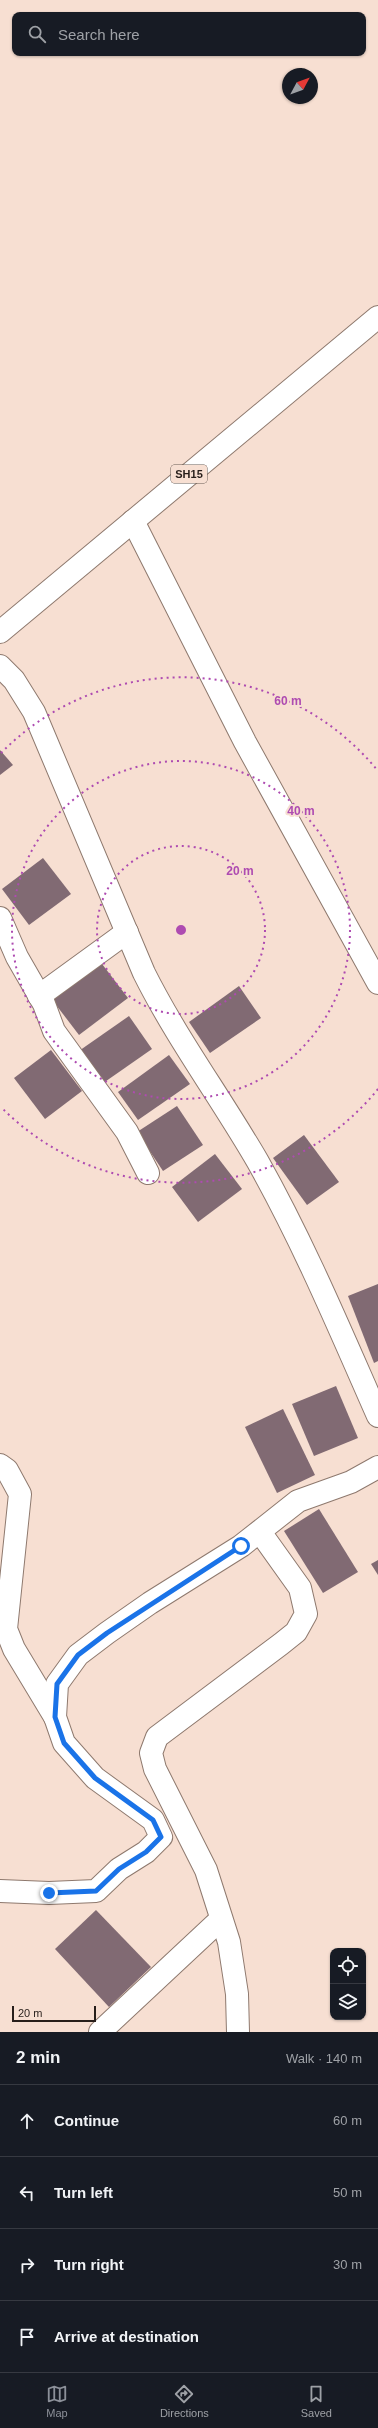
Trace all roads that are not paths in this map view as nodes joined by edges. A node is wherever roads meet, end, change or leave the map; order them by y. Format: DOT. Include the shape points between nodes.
graph roads {
  1 [pos="377,321"];
  2 [pos="132,521"];
  3 [pos="0,632"];
  4 [pos="0,666"];
  5 [pos="0,918"];
  6 [pos="127,932"];
  7 [pos="378,983"];
  8 [pos="39,996"];
  9 [pos="148,1173"];
  10 [pos="378,1416"];
  11 [pos="0,1465"];
  12 [pos="378,1467"];
  13 [pos="260,1532"];
  14 [pos="3,1629"];
  15 [pos="55,1717"];
  16 [pos="0,1891"];
  17 [pos="221,1918"];
  18 [pos="100,2032"];
  19 [pos="238,2032"];
  1 -- 2 [label="street, SH15"];
  2 -- 3 [label="street, SH15"];
  2 -- 7 [label="street" via="245,742"];
  4 -- 6 [label="street" via="14,680 34,712"];
  5 -- 8 [label="street" via="17,957"];
  6 -- 8 [label="street"];
  6 -- 10 [label="street" via="165,1015 258,1162 306,1254"];
  8 -- 9 [label="street" via="54,1031 127,1132"];
  11 -- 14 [label="street" via="7,1470 20,1494"];
  12 -- 13 [label="street" via="351,1482 298,1501"];
  13 -- 15 [label="street" via="208,1568 150,1603 78,1655 57,1684"];
  13 -- 17 [label="street" via="300,1588 306,1614 296,1632 157,1737 151,1753 155,1769 206,1870"];
  14 -- 15 [label="street"];
  15 -- 16 [label="street" via="64,1743 95,1778 153,1820 161,1837 146,1852 119,1869 96,1891"];
  17 -- 18 [label="street"];
  17 -- 19 [label="street" via="237,1994"];
}
